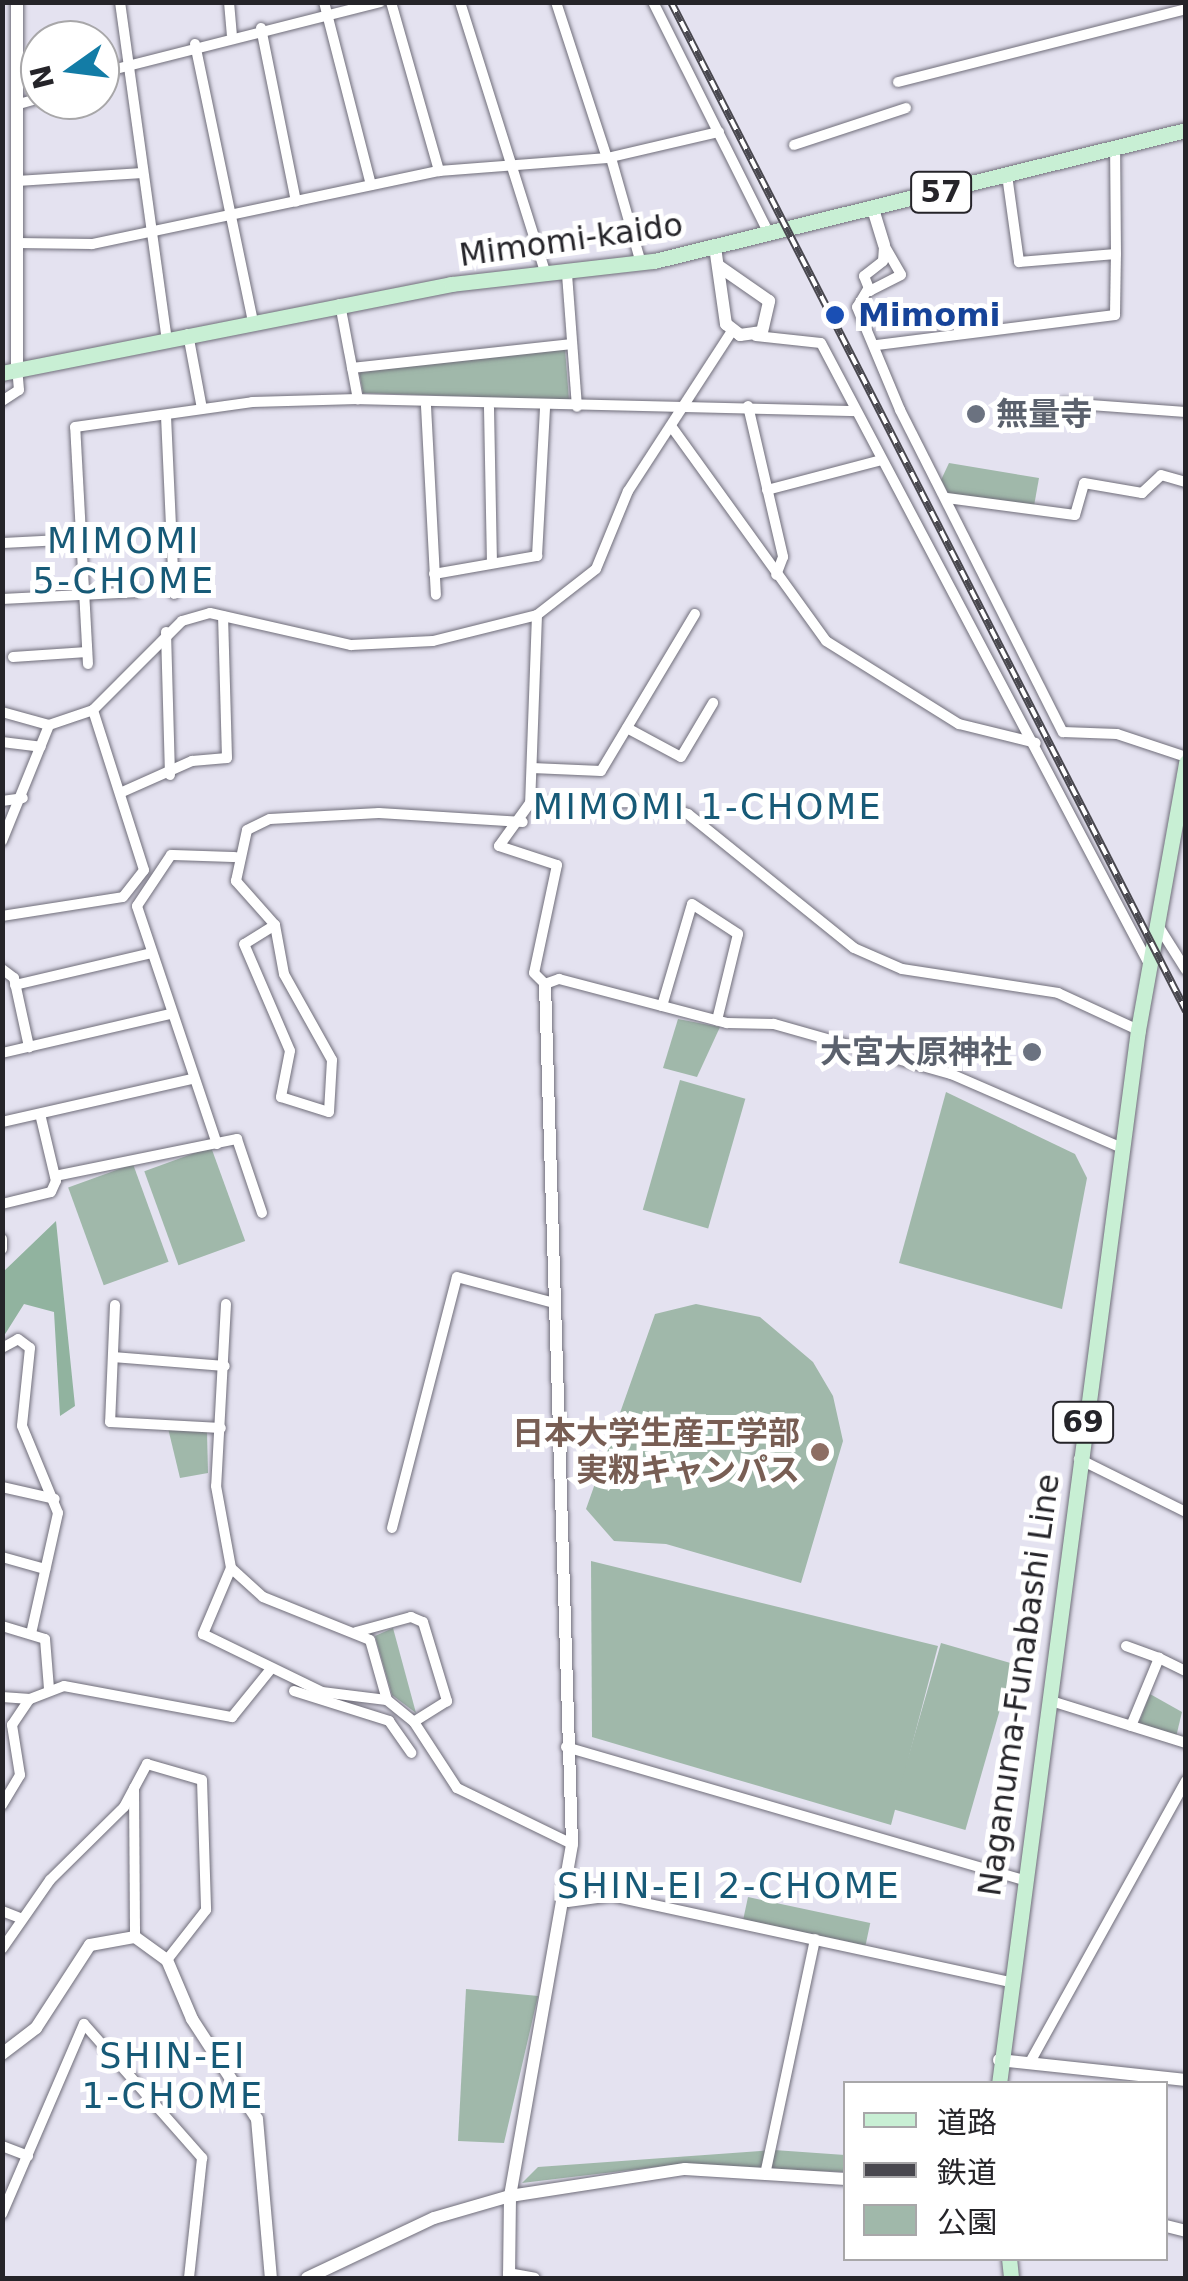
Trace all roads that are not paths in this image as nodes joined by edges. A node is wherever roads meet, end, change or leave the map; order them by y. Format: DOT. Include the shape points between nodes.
graph roads {
  1 [pos="26,2"];
  2 [pos="120,2"];
  3 [pos="229,2"];
  4 [pos="380,2"];
  5 [pos="391,2"];
  6 [pos="460,2"];
  7 [pos="556,2"];
  8 [pos="653,2"];
  9 [pos="325,8"];
  10 [pos="14,9"];
  11 [pos="1186,9"];
  12 [pos="261,28"];
  13 [pos="232,35"];
  14 [pos="195,44"];
  15 [pos="127,60"];
  16 [pos="120,64"];
  17 [pos="898,82"];
  18 [pos="18,104"];
  19 [pos="906,108"];
  20 [pos="1186,130"];
  21 [pos="719,132"];
  22 [pos="794,144"];
  23 [pos="1116,147"];
  24 [pos="609,158"];
  25 [pos="512,166"];
  26 [pos="438,171"];
  27 [pos="143,173"];
  28 [pos="1008,175"];
  29 [pos="17,181"];
  30 [pos="371,185"];
  31 [pos="296,202"];
  32 [pos="873,209"];
  33 [pos="230,216"];
  34 [pos="152,233"];
  35 [pos="769,234"];
  36 [pos="16,243"];
  37 [pos="884,245"];
  38 [pos="715,247"];
  39 [pos="1116,254"];
  40 [pos="640,263"];
  41 [pos="720,266"];
  42 [pos="10,273"];
  43 [pos="546,274"];
  44 [pos="568,274"];
  45 [pos="868,289"];
  46 [pos="340,304"];
  47 [pos="253,322"];
  48 [pos="732,331"];
  49 [pos="188,334"];
  50 [pos="754,336"];
  51 [pos="167,339"];
  52 [pos="572,344"];
  53 [pos="876,345"];
  54 [pos="352,368"];
  55 [pos="10,371"];
  56 [pos="358,398"];
  57 [pos="2,401"];
  58 [pos="689,402"];
  59 [pos="1063,402"];
  60 [pos="426,406"];
  61 [pos="748,406"];
  62 [pos="577,407"];
  63 [pos="489,408"];
  64 [pos="546,408"];
  65 [pos="202,409"];
  66 [pos="855,411"];
  67 [pos="1186,412"];
  68 [pos="166,416"];
  69 [pos="671,426"];
  70 [pos="881,460"];
  71 [pos="1186,482"];
  72 [pos="767,490"];
  73 [pos="947,498"];
  74 [pos="81,538"];
  75 [pos="2,543"];
  76 [pos="492,563"];
  77 [pos="434,574"];
  78 [pos="776,575"];
  79 [pos="138,592"];
  80 [pos="84,594"];
  81 [pos="174,594"];
  82 [pos="436,595"];
  83 [pos="2,598"];
  84 [pos="696,614"];
  85 [pos="537,615"];
  86 [pos="223,616"];
  87 [pos="166,632"];
  88 [pos="13,657"];
  89 [pos="714,702"];
  90 [pos="93,710"];
  91 [pos="2,712"];
  92 [pos="49,725"];
  93 [pos="627,728"];
  94 [pos="2,742"];
  95 [pos="1036,744"];
  96 [pos="41,747"];
  97 [pos="1186,760"];
  98 [pos="532,768"];
  99 [pos="170,775"];
  100 [pos="120,793"];
  101 [pos="24,798"];
  102 [pos="2,801"];
  103 [pos="530,802"];
  104 [pos="524,822"];
  105 [pos="1180,828"];
  106 [pos="2,841"];
  107 [pos="236,857"];
  108 [pos="126,891"];
  109 [pos="138,897"];
  110 [pos="2,916"];
  111 [pos="1156,921"];
  112 [pos="275,925"];
  113 [pos="151,954"];
  114 [pos="1149,964"];
  115 [pos="2,969"];
  116 [pos="1186,970"];
  117 [pos="545,984"];
  118 [pos="15,985"];
  119 [pos="662,1006"];
  120 [pos="170,1014"];
  121 [pos="717,1020"];
  122 [pos="1138,1030"];
  123 [pos="30,1047"];
  124 [pos="2,1053"];
  125 [pos="192,1078"];
  126 [pos="40,1114"];
  127 [pos="2,1122"];
  128 [pos="216,1141"];
  129 [pos="1122,1148"];
  130 [pos="55,1176"];
  131 [pos="2,1204"];
  132 [pos="262,1212"];
  133 [pos="2,1240"];
  134 [pos="2,1249"];
  135 [pos="554,1303"];
  136 [pos="226,1304"];
  137 [pos="116,1305"];
  138 [pos="2,1348"];
  139 [pos="113,1358"];
  140 [pos="225,1366"];
  141 [pos="221,1428"];
  142 [pos="1078,1459"];
  143 [pos="2,1487"];
  144 [pos="55,1499"];
  145 [pos="1186,1512"];
  146 [pos="392,1528"];
  147 [pos="2,1558"];
  148 [pos="44,1568"];
  149 [pos="231,1568"];
  150 [pos="2,1626"];
  151 [pos="356,1632"];
  152 [pos="31,1634"];
  153 [pos="1126,1646"];
  154 [pos="1159,1658"];
  155 [pos="270,1670"];
  156 [pos="1186,1671"];
  157 [pos="50,1689"];
  158 [pos="294,1691"];
  159 [pos="2,1697"];
  160 [pos="30,1699"];
  161 [pos="1044,1699"];
  162 [pos="387,1700"];
  163 [pos="414,1722"];
  164 [pos="1131,1726"];
  165 [pos="1186,1742"];
  166 [pos="566,1748"];
  167 [pos="411,1753"];
  168 [pos="1186,1782"];
  169 [pos="134,1788"];
  170 [pos="2,1805"];
  171 [pos="572,1844"];
  172 [pos="1019,1879"];
  173 [pos="568,1902"];
  174 [pos="2,1911"];
  175 [pos="20,1918"];
  176 [pos="135,1938"];
  177 [pos="816,1939"];
  178 [pos="2,1949"];
  179 [pos="167,1960"];
  180 [pos="1006,1981"];
  181 [pos="2,2054"];
  182 [pos="999,2060"];
  183 [pos="1029,2064"];
  184 [pos="1186,2080"];
  185 [pos="999,2081"];
  186 [pos="2,2146"];
  187 [pos="28,2156"];
  188 [pos="766,2170"];
  189 [pos="843,2179"];
  190 [pos="510,2196"];
  191 [pos="2,2214"];
  192 [pos="508,2276"];
  193 [pos="188,2278"];
  194 [pos="271,2278"];
  195 [pos="307,2278"];
  196 [pos="535,2278"];
  1 -- 10 [label="street"];
  2 -- 15 [label="street"];
  3 -- 13 [label="street"];
  4 -- 9 [label="street"];
  5 -- 26 [label="street"];
  6 -- 25 [label="street"];
  7 -- 24 [label="street"];
  8 -- 21 [label="street"];
  9 -- 12 [label="street"];
  9 -- 30 [label="street"];
  10 -- 18 [label="street"];
  11 -- 17 [label="street"];
  12 -- 13 [label="street"];
  12 -- 31 [label="street"];
  13 -- 14 [label="street"];
  14 -- 15 [label="street"];
  14 -- 33 [label="street"];
  15 -- 16 [label="street"];
  15 -- 27 [label="street"];
  18 -- 29 [label="street"];
  19 -- 22 [label="street"];
  20 -- 23 [label="main road, Mimomi-kaido / 57"];
  21 -- 24 [label="street"];
  21 -- 35 [label="street"];
  23 -- 28 [label="main road, Mimomi-kaido / 57"];
  23 -- 39 [label="street"];
  24 -- 25 [label="street"];
  24 -- 40 [label="street"];
  25 -- 26 [label="street"];
  25 -- 43 [label="street"];
  26 -- 30 [label="street"];
  27 -- 29 [label="street"];
  27 -- 34 [label="street"];
  28 -- 32 [label="main road, Mimomi-kaido / 57"];
  28 -- 39 [label="street" via="1019,262"];
  29 -- 36 [label="street"];
  30 -- 31 [label="street"];
  31 -- 33 [label="street"];
  32 -- 35 [label="main road, Mimomi-kaido / 57"];
  32 -- 37 [label="street"];
  33 -- 34 [label="street"];
  33 -- 47 [label="street"];
  34 -- 36 [label="street" via="92,244"];
  34 -- 51 [label="street"];
  35 -- 38 [label="main road, Mimomi-kaido / 57"];
  36 -- 42 [label="street"];
  37 -- 45 [label="street" via="882,261 864,276"];
  37 -- 45 [label="street" via="902,275 894,286"];
  38 -- 40 [label="main road, Mimomi-kaido / 57"];
  38 -- 41 [label="street"];
  39 -- 53 [label="street" via="1116,315"];
  40 -- 44 [label="main road, Mimomi-kaido / 57"];
  41 -- 48 [label="street" via="715,281"];
  41 -- 50 [label="street" via="769,301 768,324"];
  42 -- 55 [label="street"];
  43 -- 44 [label="main road, Mimomi-kaido / 57"];
  43 -- 46 [label="main road, Mimomi-kaido / 57"];
  44 -- 52 [label="street"];
  45 -- 53 [label="street" via="857,307"];
  46 -- 47 [label="main road, Mimomi-kaido / 57"];
  46 -- 54 [label="street"];
  47 -- 49 [label="main road, Mimomi-kaido / 57"];
  48 -- 50 [label="street"];
  48 -- 58 [label="street"];
  49 -- 51 [label="main road, Mimomi-kaido / 57"];
  49 -- 65 [label="street"];
  50 -- 66 [label="street" via="820,343"];
  51 -- 55 [label="main road, Mimomi-kaido / 57"];
  52 -- 54 [label="street"];
  52 -- 62 [label="street"];
  53 -- 73 [label="street"];
  54 -- 56 [label="street"];
  55 -- 57 [label="street" via="19,390"];
  56 -- 60 [label="street"];
  56 -- 65 [label="street"];
  58 -- 61 [label="street"];
  58 -- 62 [label="street"];
  58 -- 69 [label="street"];
  59 -- 67 [label="street"];
  60 -- 63 [label="street"];
  60 -- 77 [label="street"];
  61 -- 66 [label="street"];
  61 -- 72 [label="street"];
  62 -- 64 [label="street"];
  63 -- 64 [label="street"];
  63 -- 76 [label="street"];
  64 -- 76 [label="street" via="541,548"];
  65 -- 68 [label="street"];
  66 -- 70 [label="street"];
  68 -- 74 [label="street" via="75,427"];
  68 -- 81 [label="street"];
  69 -- 78 [label="street"];
  69 -- 85 [label="street" via="628,491 596,569"];
  70 -- 72 [label="street"];
  70 -- 95 [label="street"];
  71 -- 73 [label="street" via="1161,474 1142,494 1084,482 1075,515"];
  72 -- 78 [label="street" via="783,558"];
  73 -- 97 [label="street" via="1063,732 1116,734"];
  74 -- 75 [label="street"];
  74 -- 80 [label="street"];
  76 -- 77 [label="street"];
  77 -- 82 [label="street"];
  78 -- 95 [label="street" via="826,641 959,724"];
  79 -- 80 [label="street"];
  80 -- 83 [label="street"];
  80 -- 88 [label="street" via="88,658"];
  84 -- 93 [label="street"];
  85 -- 86 [label="street" via="433,641 351,645"];
  85 -- 98 [label="street"];
  86 -- 87 [label="street"];
  86 -- 99 [label="street" via="226,758"];
  87 -- 90 [label="street" via="119,694"];
  87 -- 99 [label="street"];
  89 -- 93 [label="street" via="680,758"];
  90 -- 92 [label="street"];
  90 -- 100 [label="street"];
  91 -- 92 [label="street"];
  92 -- 96 [label="street"];
  93 -- 98 [label="street" via="602,771"];
  94 -- 96 [label="street"];
  95 -- 114 [label="street"];
  96 -- 101 [label="street"];
  97 -- 105 [label="main road, Naganuma-Funabashi Line / 69"];
  98 -- 103 [label="street"];
  99 -- 100 [label="street"];
  100 -- 108 [label="street" via="144,865"];
  101 -- 102 [label="street"];
  101 -- 106 [label="street"];
  103 -- 104 [label="street"];
  103 -- 122 [label="street" via="653,802 688,814 854,948 902,968 1058,993"];
  104 -- 107 [label="street" via="379,813 270,819 248,830"];
  104 -- 117 [label="street" via="499,846 557,866 534,973"];
  105 -- 111 [label="main road, Naganuma-Funabashi Line / 69"];
  107 -- 109 [label="street" via="171,855"];
  107 -- 112 [label="street" via="236,881"];
  108 -- 109 [label="street"];
  108 -- 110 [label="street"];
  109 -- 113 [label="street"];
  111 -- 114 [label="main road, Naganuma-Funabashi Line / 69"];
  111 -- 116 [label="street"];
  112 -- 112 [label="street" via="244,944 290,1051 281,1096 329,1112 332,1060 284,974"];
  113 -- 118 [label="street"];
  113 -- 120 [label="street"];
  114 -- 122 [label="main road, Naganuma-Funabashi Line / 69"];
  115 -- 118 [label="street"];
  117 -- 119 [label="street" via="558,979"];
  117 -- 135 [label="street"];
  118 -- 123 [label="street"];
  119 -- 121 [label="street"];
  119 -- 121 [label="street" via="692,904 738,934"];
  120 -- 123 [label="street"];
  120 -- 125 [label="street"];
  121 -- 129 [label="street" via="774,1024 951,1074"];
  122 -- 129 [label="main road, Naganuma-Funabashi Line / 69"];
  123 -- 124 [label="street"];
  125 -- 126 [label="street"];
  125 -- 128 [label="street"];
  126 -- 127 [label="street"];
  126 -- 130 [label="street"];
  128 -- 130 [label="street"];
  128 -- 132 [label="street" via="238,1139"];
  129 -- 142 [label="main road, Naganuma-Funabashi Line / 69"];
  130 -- 131 [label="street" via="52,1192"];
  133 -- 134 [label="street"];
  135 -- 146 [label="street" via="457,1278"];
  135 -- 166 [label="street"];
  136 -- 140 [label="street"];
  137 -- 139 [label="street"];
  138 -- 144 [label="street" via="18,1339 30,1348 22,1426"];
  139 -- 140 [label="street"];
  139 -- 141 [label="street" via="114,1425 159,1419"];
  140 -- 141 [label="street"];
  141 -- 149 [label="street" via="216,1486"];
  142 -- 145 [label="street"];
  142 -- 161 [label="main road, Naganuma-Funabashi Line / 69"];
  143 -- 144 [label="street"];
  144 -- 148 [label="street"];
  147 -- 148 [label="street"];
  148 -- 152 [label="street"];
  149 -- 151 [label="street" via="263,1597"];
  149 -- 155 [label="street" via="203,1634"];
  150 -- 152 [label="street"];
  151 -- 162 [label="street" via="370,1640"];
  151 -- 163 [label="street" via="411,1617 423,1622 447,1701"];
  152 -- 157 [label="street" via="50,1647"];
  153 -- 154 [label="street"];
  154 -- 156 [label="street"];
  154 -- 164 [label="street"];
  155 -- 157 [label="street" via="232,1717"];
  155 -- 162 [label="street" via="322,1692"];
  157 -- 160 [label="street"];
  158 -- 167 [label="street" via="389,1721"];
  159 -- 160 [label="street"];
  160 -- 170 [label="street" via="12,1725 20,1775"];
  161 -- 164 [label="street"];
  161 -- 172 [label="main road, Naganuma-Funabashi Line / 69"];
  162 -- 163 [label="street"];
  163 -- 171 [label="street" via="457,1788"];
  164 -- 165 [label="street"];
  166 -- 171 [label="street"];
  166 -- 172 [label="street"];
  168 -- 183 [label="street"];
  169 -- 175 [label="street"];
  169 -- 176 [label="street"];
  169 -- 179 [label="street" via="147,1764 202,1780 206,1910"];
  171 -- 173 [label="street"];
  172 -- 180 [label="main road, Naganuma-Funabashi Line / 69"];
  173 -- 177 [label="street" via="612,1896"];
  173 -- 190 [label="street"];
  174 -- 175 [label="street"];
  175 -- 178 [label="street"];
  176 -- 179 [label="street"];
  176 -- 181 [label="street" via="82,1952 36,2028"];
  177 -- 180 [label="street"];
  177 -- 188 [label="street"];
  179 -- 194 [label="street" via="192,2019 257,2119"];
  180 -- 182 [label="main road, Naganuma-Funabashi Line / 69"];
  182 -- 183 [label="street"];
  182 -- 185 [label="main road, Naganuma-Funabashi Line / 69"];
  183 -- 184 [label="street"];
  186 -- 187 [label="street"];
  187 -- 191 [label="street"];
  187 -- 193 [label="street" via="84,2024 202,2158"];
  188 -- 189 [label="street"];
  188 -- 190 [label="street" via="685,2169"];
  190 -- 192 [label="street"];
  190 -- 195 [label="street" via="434,2218"];
  192 -- 196 [label="street"];
}
